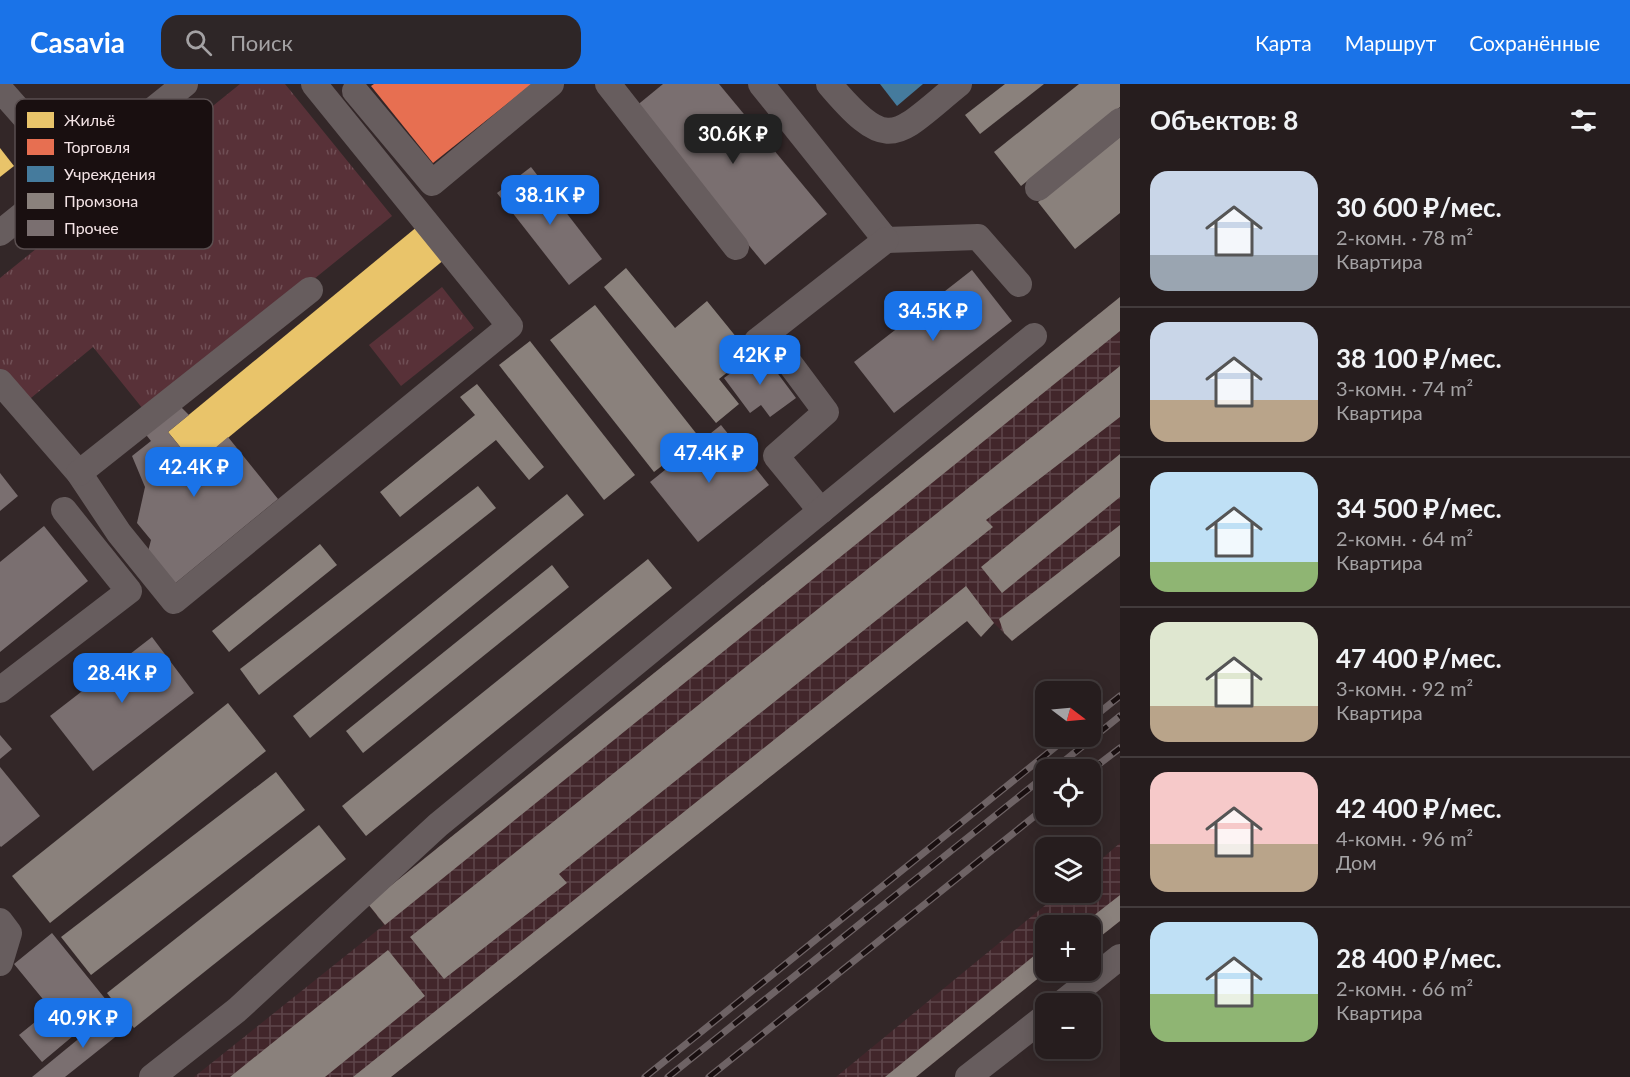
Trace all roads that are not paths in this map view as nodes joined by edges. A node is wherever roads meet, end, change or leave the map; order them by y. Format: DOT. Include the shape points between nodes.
graph roads {
  1 [pos="184,84"];
  2 [pos="314,84"];
  3 [pos="551,84"];
  4 [pos="608,84"];
  5 [pos="761,84"];
  6 [pos="830,84"];
  7 [pos="959,84"];
  8 [pos="0,88"];
  9 [pos="360,88"];
  10 [pos="165,99"];
  11 [pos="15,105"];
  12 [pos="333,108"];
  13 [pos="1120,121"];
  14 [pos="1038,188"];
  15 [pos="15,221"];
  16 [pos="0,233"];
  17 [pos="886,240"];
  18 [pos="736,247"];
  19 [pos="1019,284"];
  20 [pos="310,290"];
  21 [pos="1034,336"];
  22 [pos="0,382"];
  23 [pos="79,473"];
  24 [pos="64,510"];
  25 [pos="821,511"];
  26 [pos="0,690"];
  27 [pos="0,921"];
  28 [pos="1120,957"];
  29 [pos="0,963"];
  30 [pos="1075,993"];
  31 [pos="1035,1025"];
  32 [pos="152,1077"];
  33 [pos="968,1077"];
  1 -- 10 [label="street"];
  2 -- 12 [label="street"];
  3 -- 9 [label="street" via="432,183"];
  4 -- 18 [label="street"];
  5 -- 17 [label="street"];
  6 -- 7 [label="street" via="853,112 887,133 908,125"];
  8 -- 11 [label="street"];
  9 -- 12 [label="street"];
  12 -- 23 [label="street" via="510,326 174,601 119,533"];
  13 -- 14 [label="street"];
  15 -- 16 [label="street"];
  17 -- 19 [label="street" via="978,237"];
  17 -- 25 [label="street" via="768,345 826,412 776,456"];
  20 -- 23 [label="street"];
  21 -- 25 [label="street"];
  22 -- 23 [label="street"];
  24 -- 26 [label="street" via="129,591"];
  25 -- 32 [label="street" via="438,825 237,1010"];
  27 -- 29 [label="street" via="9,933"];
  28 -- 30 [label="street"];
  31 -- 33 [label="street"];
}
